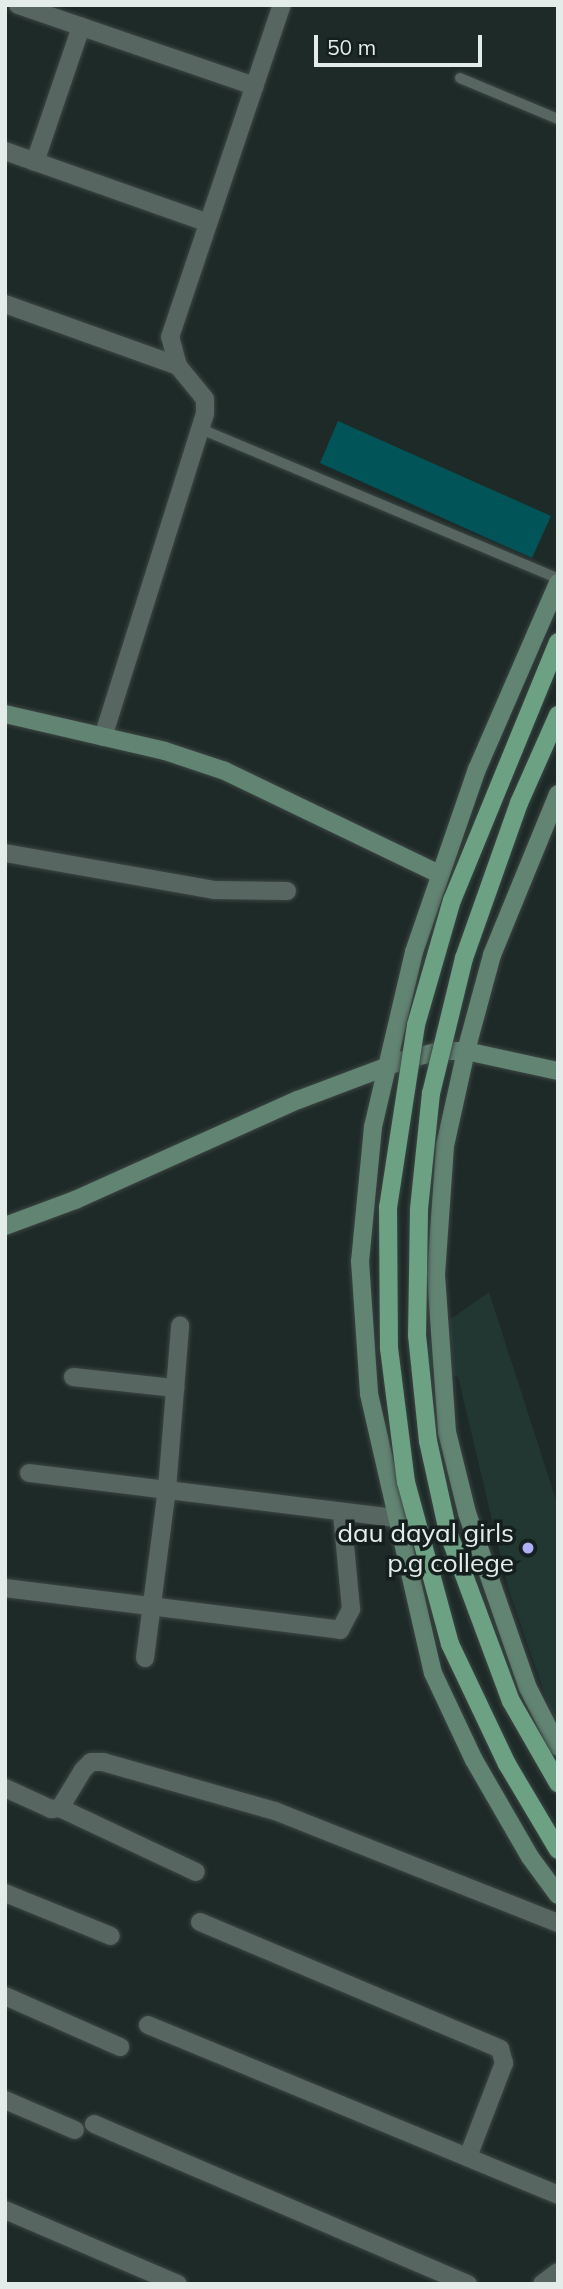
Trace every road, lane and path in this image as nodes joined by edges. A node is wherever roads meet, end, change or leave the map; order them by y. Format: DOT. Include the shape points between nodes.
graph roads {
  1 [pos="18,5"];
  2 [pos="282,5"];
  3 [pos="80,27"];
  4 [pos="460,78"];
  5 [pos="254,86"];
  6 [pos="558,120"];
  7 [pos="5,151"];
  8 [pos="36,162"];
  9 [pos="208,223"];
  10 [pos="5,304"];
  11 [pos="178,366"];
  12 [pos="201,429"];
  13 [pos="558,578"];
  14 [pos="558,583"];
  15 [pos="558,642"];
  16 [pos="5,714"];
  17 [pos="558,715"];
  18 [pos="103,737"];
  19 [pos="558,794"];
  20 [pos="5,853"];
  21 [pos="439,874"];
  22 [pos="287,891"];
  23 [pos="466,1051"];
  24 [pos="384,1068"];
  25 [pos="558,1071"];
  26 [pos="5,1226"];
  27 [pos="180,1326"];
  28 [pos="73,1377"];
  29 [pos="175,1388"];
  30 [pos="29,1473"];
  31 [pos="167,1489"];
  32 [pos="342,1513"];
  33 [pos="395,1518"];
  34 [pos="5,1588"];
  35 [pos="152,1605"];
  36 [pos="145,1658"];
  37 [pos="558,1747"];
  38 [pos="558,1783"];
  39 [pos="5,1788"];
  40 [pos="60,1808"];
  41 [pos="558,1850"];
  42 [pos="196,1872"];
  43 [pos="5,1893"];
  44 [pos="558,1895"];
  45 [pos="200,1922"];
  46 [pos="558,1923"];
  47 [pos="111,1936"];
  48 [pos="5,1996"];
  49 [pos="148,2025"];
  50 [pos="120,2047"];
  51 [pos="5,2100"];
  52 [pos="93,2124"];
  53 [pos="75,2130"];
  54 [pos="468,2157"];
  55 [pos="558,2195"];
  56 [pos="5,2210"];
  57 [pos="558,2272"];
  58 [pos="177,2284"];
  59 [pos="468,2284"];
  60 [pos="542,2284"];
  1 -- 3 [label="street"];
  2 -- 5 [label="street"];
  3 -- 5 [label="street"];
  3 -- 8 [label="street"];
  4 -- 6 [label="lane"];
  5 -- 9 [label="street"];
  7 -- 8 [label="street"];
  8 -- 9 [label="street"];
  9 -- 11 [label="street" via="170,337"];
  10 -- 11 [label="street"];
  11 -- 12 [label="street" via="205,399"];
  12 -- 13 [label="lane"];
  12 -- 18 [label="street"];
  14 -- 21 [label="main road" via="477,769"];
  15 -- 41 [label="main road, bridge" via="452,900 416,1025 388,1220 389,1348 406,1482 450,1644 507,1764"];
  16 -- 18 [label="main road"];
  17 -- 38 [label="main road, bridge" via="519,803 464,958 431,1093 419,1210 417,1335 428,1441 448,1532 511,1701"];
  18 -- 21 [label="main road" via="225,771"];
  19 -- 23 [label="main road" via="492,955"];
  20 -- 22 [label="street" via="214,890"];
  21 -- 24 [label="main road"];
  23 -- 24 [label="main road" via="441,1051"];
  23 -- 25 [label="main road"];
  23 -- 37 [label="main road" via="445,1146 436,1275 447,1432 494,1599 528,1688"];
  24 -- 26 [label="main road" via="298,1100 75,1200"];
  24 -- 33 [label="main road" via="360,1261 369,1394"];
  27 -- 29 [label="street"];
  28 -- 29 [label="street"];
  29 -- 31 [label="street"];
  30 -- 31 [label="street"];
  31 -- 32 [label="street"];
  31 -- 35 [label="street"];
  32 -- 33 [label="street"];
  32 -- 35 [label="street" via="351,1609 340,1630"];
  33 -- 44 [label="main road" via="433,1672 474,1760 530,1857"];
  34 -- 35 [label="street"];
  35 -- 36 [label="street"];
  39 -- 40 [label="street" via="51,1809"];
  40 -- 42 [label="street"];
  40 -- 46 [label="street" via="83,1770 91,1762 103,1762 275,1811"];
  43 -- 47 [label="street"];
  45 -- 54 [label="street" via="500,2049 504,2063"];
  48 -- 50 [label="street"];
  49 -- 54 [label="street"];
  51 -- 53 [label="street"];
  52 -- 59 [label="street"];
  54 -- 55 [label="street"];
  56 -- 58 [label="street"];
  57 -- 60 [label="street"];
}
